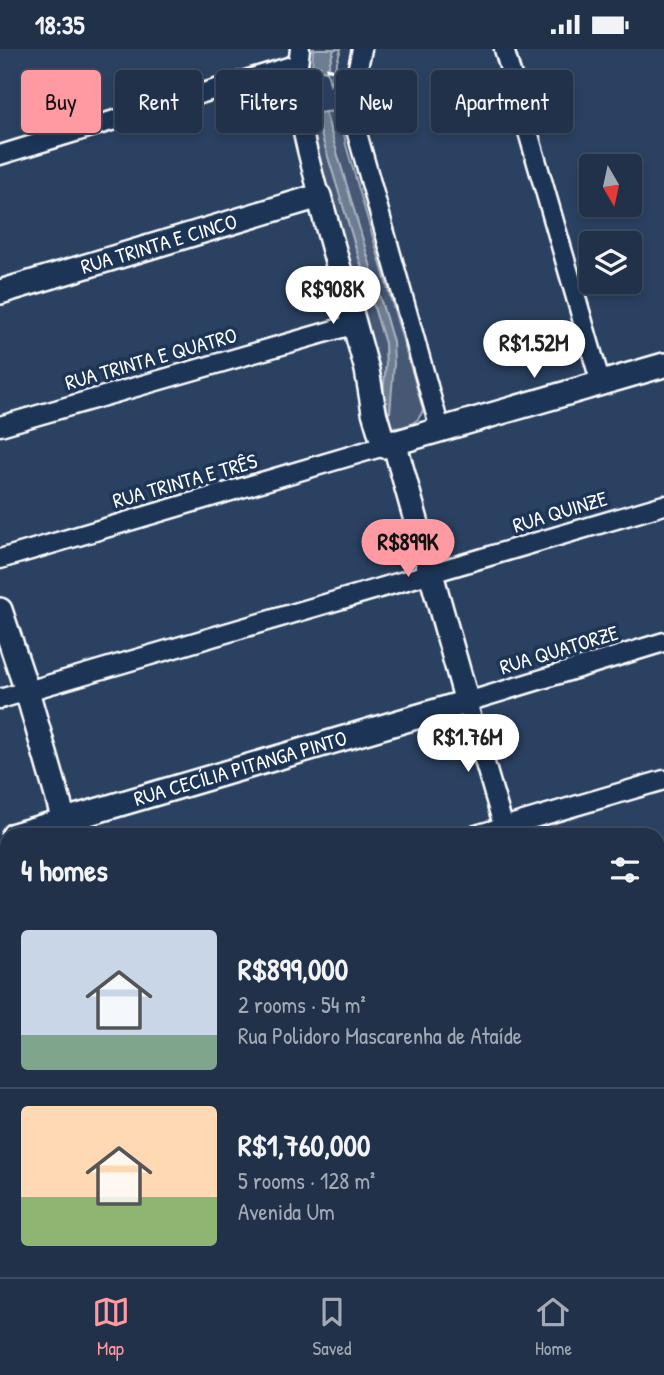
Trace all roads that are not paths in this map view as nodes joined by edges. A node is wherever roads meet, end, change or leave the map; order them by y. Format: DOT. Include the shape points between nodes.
graph roads {
  1 [pos="362,49"];
  2 [pos="504,49"];
  3 [pos="301,59"];
  4 [pos="0,155"];
  5 [pos="320,196"];
  6 [pos="0,292"];
  7 [pos="355,324"];
  8 [pos="664,365"];
  9 [pos="601,384"];
  10 [pos="0,426"];
  11 [pos="440,429"];
  12 [pos="389,444"];
  13 [pos="664,505"];
  14 [pos="0,559"];
  15 [pos="429,575"];
  16 [pos="0,610"];
  17 [pos="664,642"];
  18 [pos="27,691"];
  19 [pos="0,699"];
  20 [pos="467,702"];
  21 [pos="664,780"];
  22 [pos="66,828"];
  23 [pos="504,828"];
  24 [pos="514,828"];
  1 -- 11 [label="street" via="353,90 356,135"];
  2 -- 9 [label="street"];
  3 -- 4 [label="street"];
  3 -- 5 [label="street" via="299,119"];
  5 -- 6 [label="street, RUA TRINTA E CINCO"];
  5 -- 7 [label="street"];
  7 -- 10 [label="street, RUA TRINTA E QUATRO"];
  7 -- 12 [label="street"];
  8 -- 9 [label="street"];
  9 -- 11 [label="street"];
  11 -- 12 [label="street"];
  12 -- 14 [label="street, RUA TRINTA E TRÊS"];
  12 -- 15 [label="street"];
  13 -- 15 [label="street, RUA QUINZE"];
  15 -- 18 [label="street, RUA QUINZE"];
  15 -- 20 [label="street"];
  16 -- 18 [label="street"];
  17 -- 20 [label="street, RUA QUATORZE"];
  18 -- 19 [label="street, RUA QUINZE"];
  18 -- 22 [label="street"];
  20 -- 22 [label="street, RUA CECÍLIA PITANGA PINTO"];
  20 -- 23 [label="street"];
  21 -- 24 [label="street"];
}
